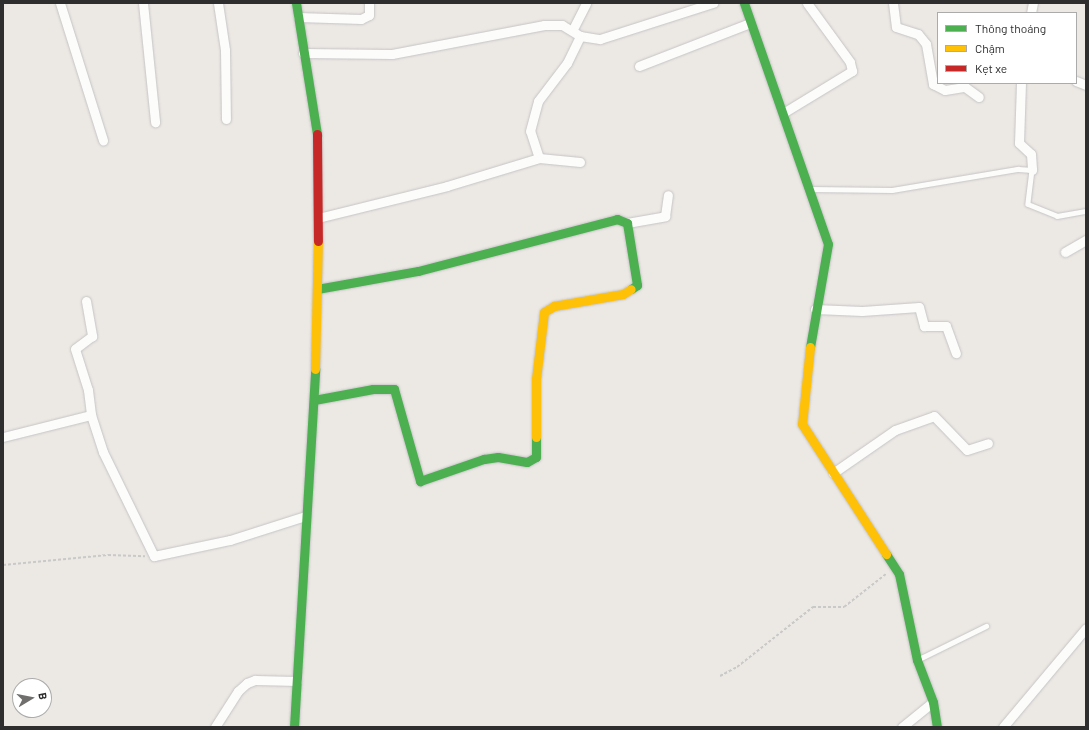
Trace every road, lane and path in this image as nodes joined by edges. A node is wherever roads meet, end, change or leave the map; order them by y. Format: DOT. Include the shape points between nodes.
graph roads {
  1 [pos="60,3"];
  2 [pos="143,3"];
  3 [pos="218,3"];
  4 [pos="296,3"];
  5 [pos="369,3"];
  6 [pos="586,3"];
  7 [pos="713,3"];
  8 [pos="744,3"];
  9 [pos="808,3"];
  10 [pos="893,3"];
  11 [pos="298,17"];
  12 [pos="750,23"];
  13 [pos="573,29"];
  14 [pos="580,36"];
  15 [pos="303,53"];
  16 [pos="639,66"];
  17 [pos="1021,84"];
  18 [pos="979,97"];
  19 [pos="783,113"];
  20 [pos="226,119"];
  21 [pos="155,122"];
  22 [pos="103,140"];
  23 [pos="539,158"];
  24 [pos="580,162"];
  25 [pos="1032,170"];
  26 [pos="809,188"];
  27 [pos="668,196"];
  28 [pos="1086,211"];
  29 [pos="318,218"];
  30 [pos="627,223"];
  31 [pos="1086,240"];
  32 [pos="1065,252"];
  33 [pos="317,289"];
  34 [pos="86,302"];
  35 [pos="815,309"];
  36 [pos="956,353"];
  37 [pos="314,400"];
  38 [pos="91,415"];
  39 [pos="3,437"];
  40 [pos="988,443"];
  41 [pos="833,473"];
  42 [pos="305,516"];
  43 [pos="154,556"];
  44 [pos="3,565"];
  45 [pos="895,567"];
  46 [pos="986,626"];
  47 [pos="1086,628"];
  48 [pos="917,660"];
  49 [pos="720,676"];
  50 [pos="297,681"];
  51 [pos="933,702"];
  52 [pos="215,727"];
  53 [pos="294,727"];
  54 [pos="902,727"];
  55 [pos="937,727"];
  56 [pos="1003,727"];
  1 -- 22 [label="street"];
  2 -- 21 [label="street"];
  3 -- 20 [label="street" via="225,50"];
  4 -- 11 [label="street"];
  5 -- 11 [label="street" via="370,15 361,19"];
  6 -- 13 [label="street"];
  7 -- 14 [label="street" via="606,38"];
  8 -- 12 [label="street"];
  9 -- 19 [label="street" via="850,62 852,71"];
  10 -- 18 [label="street" via="896,27 918,34 926,44 933,84 944,90 965,87"];
  11 -- 15 [label="street"];
  12 -- 16 [label="street"];
  12 -- 19 [label="street"];
  13 -- 14 [label="street"];
  13 -- 15 [label="street" via="562,25 544,25 392,54"];
  14 -- 23 [label="street" via="567,63 538,101 532,127"];
  15 -- 29 [label="street" via="316,135"];
  17 -- 25 [label="street" via="1019,143 1031,154"];
  19 -- 26 [label="street"];
  23 -- 24 [label="street"];
  23 -- 29 [label="street" via="447,186"];
  25 -- 26 [label="lane" via="989,172 892,190"];
  25 -- 28 [label="lane" via="1028,204 1056,216"];
  26 -- 35 [label="street" via="829,251"];
  27 -- 30 [label="street" via="665,216"];
  29 -- 33 [label="street"];
  30 -- 33 [label="street" via="622,219 612,220 418,271"];
  30 -- 37 [label="street" via="637,288 554,306 544,312 536,379 533,460 484,459 420,481 394,389"];
  31 -- 32 [label="street"];
  33 -- 37 [label="street"];
  34 -- 38 [label="street" via="92,336 75,349 88,390"];
  35 -- 36 [label="street" via="862,311 919,307 924,326 946,326"];
  35 -- 41 [label="street" via="801,412 806,433"];
  37 -- 42 [label="street"];
  38 -- 39 [label="street"];
  38 -- 43 [label="street" via="103,452"];
  40 -- 41 [label="street" via="967,450 934,416 895,430"];
  41 -- 45 [label="street"];
  42 -- 43 [label="street" via="230,540"];
  42 -- 50 [label="street"];
  43 -- 44 [label="path" via="108,555"];
  45 -- 48 [label="street"];
  45 -- 49 [label="path" via="844,607 812,607 737,667"];
  46 -- 48 [label="lane"];
  47 -- 56 [label="street"];
  48 -- 51 [label="street"];
  50 -- 52 [label="street" via="255,680 247,683 238,691"];
  50 -- 53 [label="street"];
  51 -- 54 [label="street"];
  51 -- 55 [label="street"];
}
